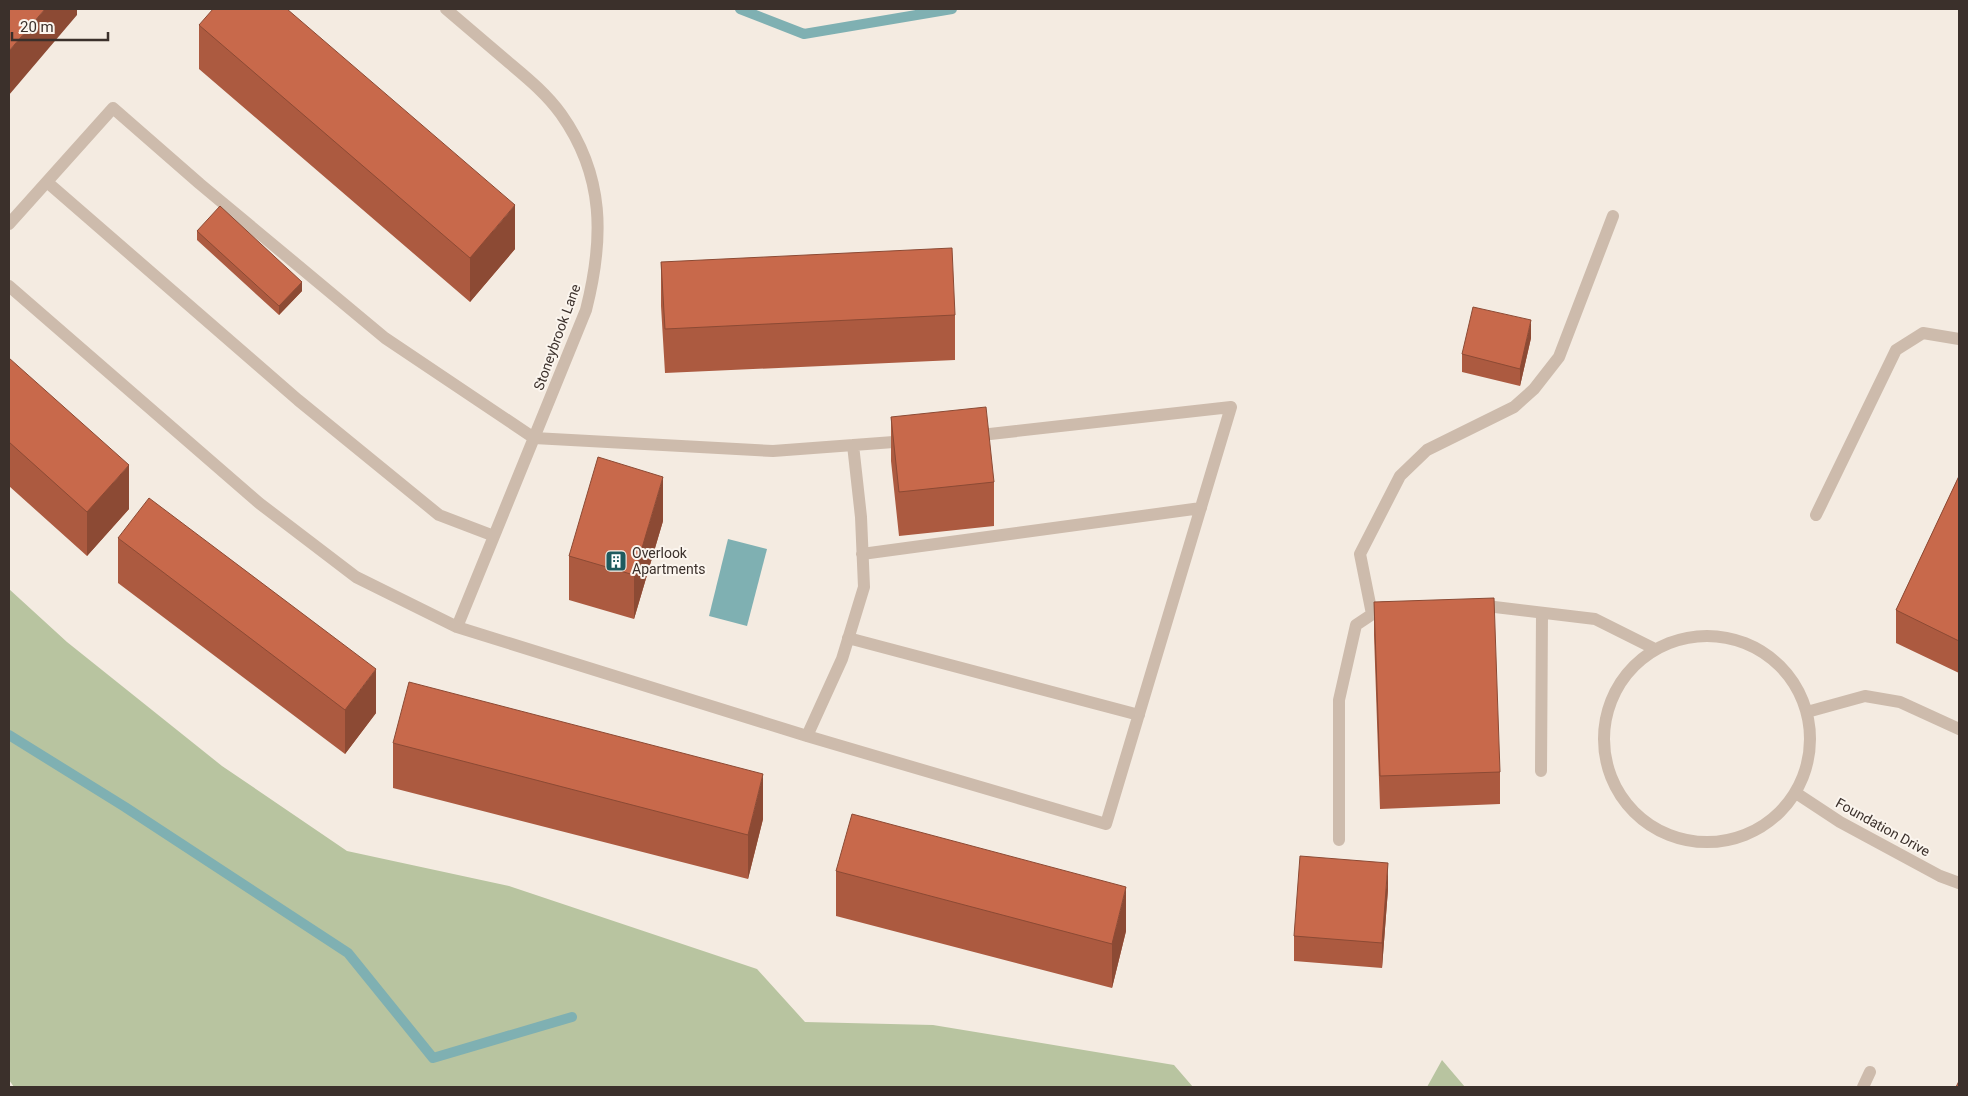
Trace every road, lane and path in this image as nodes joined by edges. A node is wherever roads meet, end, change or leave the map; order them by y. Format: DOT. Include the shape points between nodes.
graph roads {
  1 [pos="446,9"];
  2 [pos="47,182"];
  3 [pos="1613,216"];
  4 [pos="9,224"];
  5 [pos="9,286"];
  6 [pos="1959,339"];
  7 [pos="960,437"];
  8 [pos="534,438"];
  9 [pos="921,440"];
  10 [pos="853,445"];
  11 [pos="1201,508"];
  12 [pos="1816,515"];
  13 [pos="494,536"];
  14 [pos="862,554"];
  15 [pos="1461,605"];
  16 [pos="1403,606"];
  17 [pos="1542,613"];
  18 [pos="1372,614"];
  19 [pos="457,627"];
  20 [pos="848,638"];
  21 [pos="1655,649"];
  22 [pos="1807,712"];
  23 [pos="1139,715"];
  24 [pos="1959,728"];
  25 [pos="807,736"];
  26 [pos="1541,771"];
  27 [pos="1796,792"];
  28 [pos="1339,840"];
  29 [pos="1959,883"];
  30 [pos="1870,1072"];
  31 [pos="1863,1087"];
  1 -- 8 [label="street, Stoneybrook Lane" via="534,84 560,113 584,152 596,196 598,241 586,310"];
  2 -- 4 [label="street"];
  2 -- 8 [label="street" via="113,108 385,338"];
  2 -- 13 [label="street" via="298,400 439,515"];
  3 -- 18 [label="street" via="1559,357 1534,389 1514,407 1427,450 1400,476 1360,554"];
  5 -- 19 [label="street" via="259,503 348,572"];
  6 -- 12 [label="street" via="1922,333 1896,350"];
  7 -- 11 [label="street" via="1231,407"];
  8 -- 10 [label="street" via="773,451"];
  8 -- 13 [label="street, Stoneybrook Lane"];
  9 -- 10 [label="street"];
  10 -- 14 [label="street"];
  11 -- 14 [label="street"];
  11 -- 23 [label="street"];
  13 -- 19 [label="street, Stoneybrook Lane"];
  14 -- 20 [label="street" via="864,587"];
  15 -- 17 [label="street"];
  16 -- 18 [label="street" via="1383,607"];
  17 -- 21 [label="street" via="1595,619"];
  17 -- 26 [label="street"];
  18 -- 28 [label="street" via="1356,625 1339,700"];
  19 -- 25 [label="street"];
  20 -- 23 [label="street"];
  20 -- 25 [label="street" via="842,659"];
  21 -- 22 [label="street" via="1685,638 1716,636 1746,643 1774,660 1794,684"];
  21 -- 27 [label="street" via="1628,671 1611,700 1604,733 1607,767 1622,798 1646,822 1677,838 1710,842 1744,836 1774,818"];
  22 -- 24 [label="street" via="1865,696 1900,702"];
  22 -- 27 [label="street" via="1810,740 1806,767"];
  23 -- 25 [label="street" via="1106,824"];
  27 -- 29 [label="street, Foundation Drive" via="1840,822"];
  30 -- 31 [label="street"];
}
